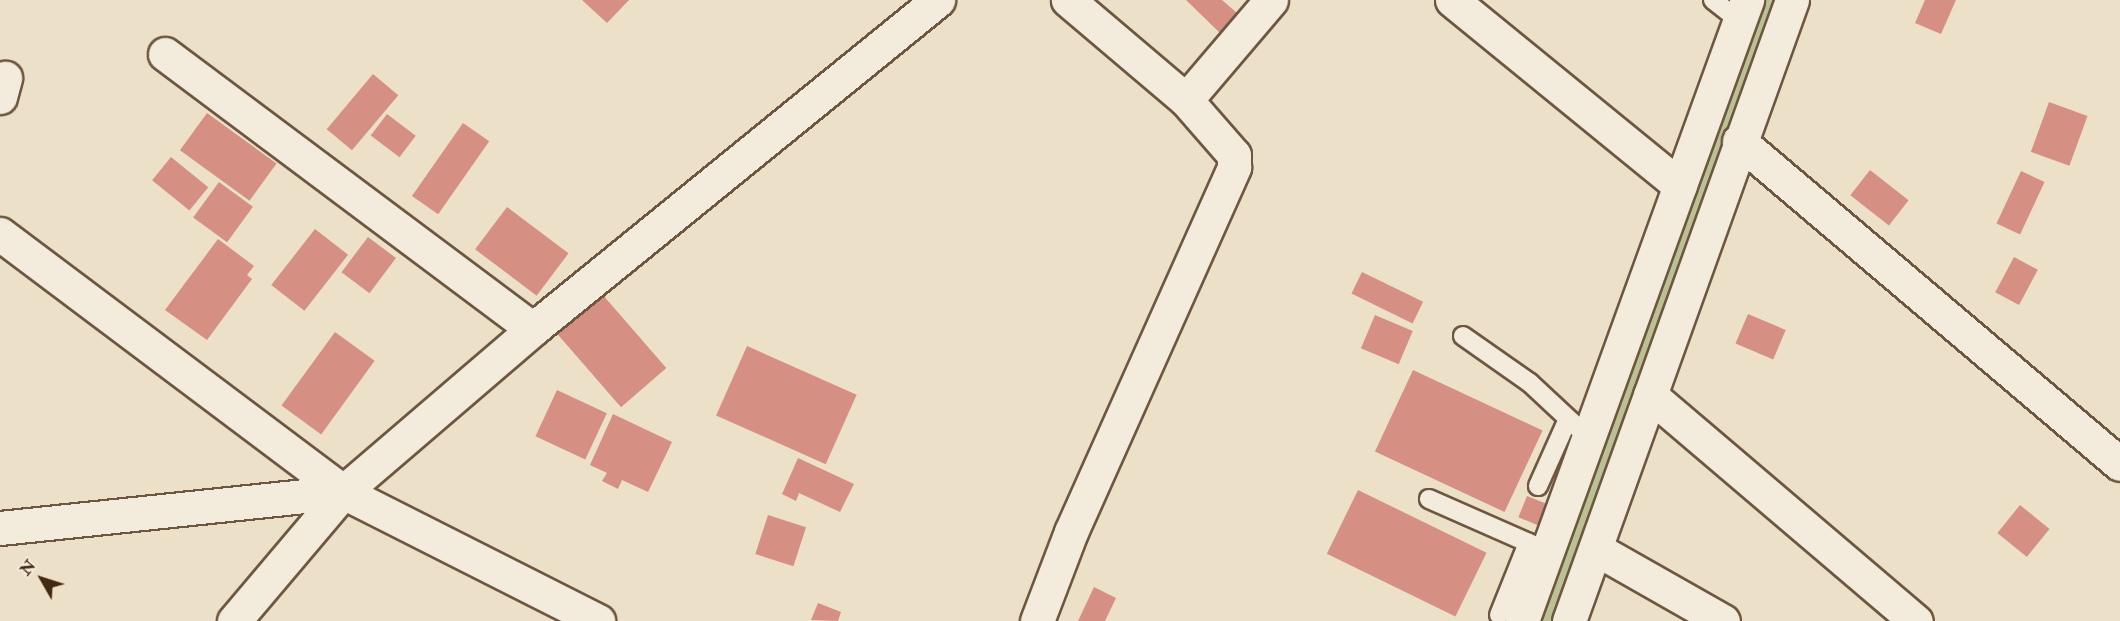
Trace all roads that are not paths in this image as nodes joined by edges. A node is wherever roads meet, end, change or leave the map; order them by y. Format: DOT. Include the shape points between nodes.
graph roads {
  1 [pos="938,0"];
  2 [pos="1068,0"];
  3 [pos="1271,0"];
  4 [pos="1452,0"];
  5 [pos="1713,0"];
  6 [pos="1792,0"];
  7 [pos="1743,10"];
  8 [pos="165,54"];
  9 [pos="1186,100"];
  10 [pos="1739,141"];
  11 [pos="1680,186"];
  12 [pos="0,234"];
  13 [pos="533,329"];
  14 [pos="1463,336"];
  15 [pos="1650,395"];
  16 [pos="1578,428"];
  17 [pos="2120,464"];
  18 [pos="1538,486"];
  19 [pos="343,492"];
  20 [pos="1429,499"];
  21 [pos="0,528"];
  22 [pos="1537,547"];
  23 [pos="1596,549"];
  24 [pos="1510,618"];
  25 [pos="234,621"];
  26 [pos="598,621"];
  27 [pos="1037,621"];
  28 [pos="1569,621"];
  29 [pos="1723,621"];
  30 [pos="1916,621"];
  1 -- 13 [label="street"];
  2 -- 9 [label="street"];
  3 -- 9 [label="street"];
  4 -- 11 [label="street"];
  5 -- 7 [label="lane"];
  6 -- 10 [label="street"];
  7 -- 11 [label="street"];
  8 -- 13 [label="street"];
  9 -- 27 [label="street" via="1234,155 1230,181 1071,532"];
  10 -- 15 [label="street"];
  10 -- 17 [label="street"];
  11 -- 16 [label="street"];
  12 -- 19 [label="street"];
  13 -- 19 [label="street"];
  14 -- 16 [label="lane" via="1530,383"];
  15 -- 23 [label="street"];
  15 -- 30 [label="street"];
  16 -- 18 [label="lane"];
  16 -- 22 [label="street"];
  19 -- 21 [label="street"];
  19 -- 25 [label="street"];
  19 -- 26 [label="street"];
  20 -- 22 [label="lane"];
  22 -- 24 [label="street"];
  23 -- 28 [label="street"];
  23 -- 29 [label="street"];
}
